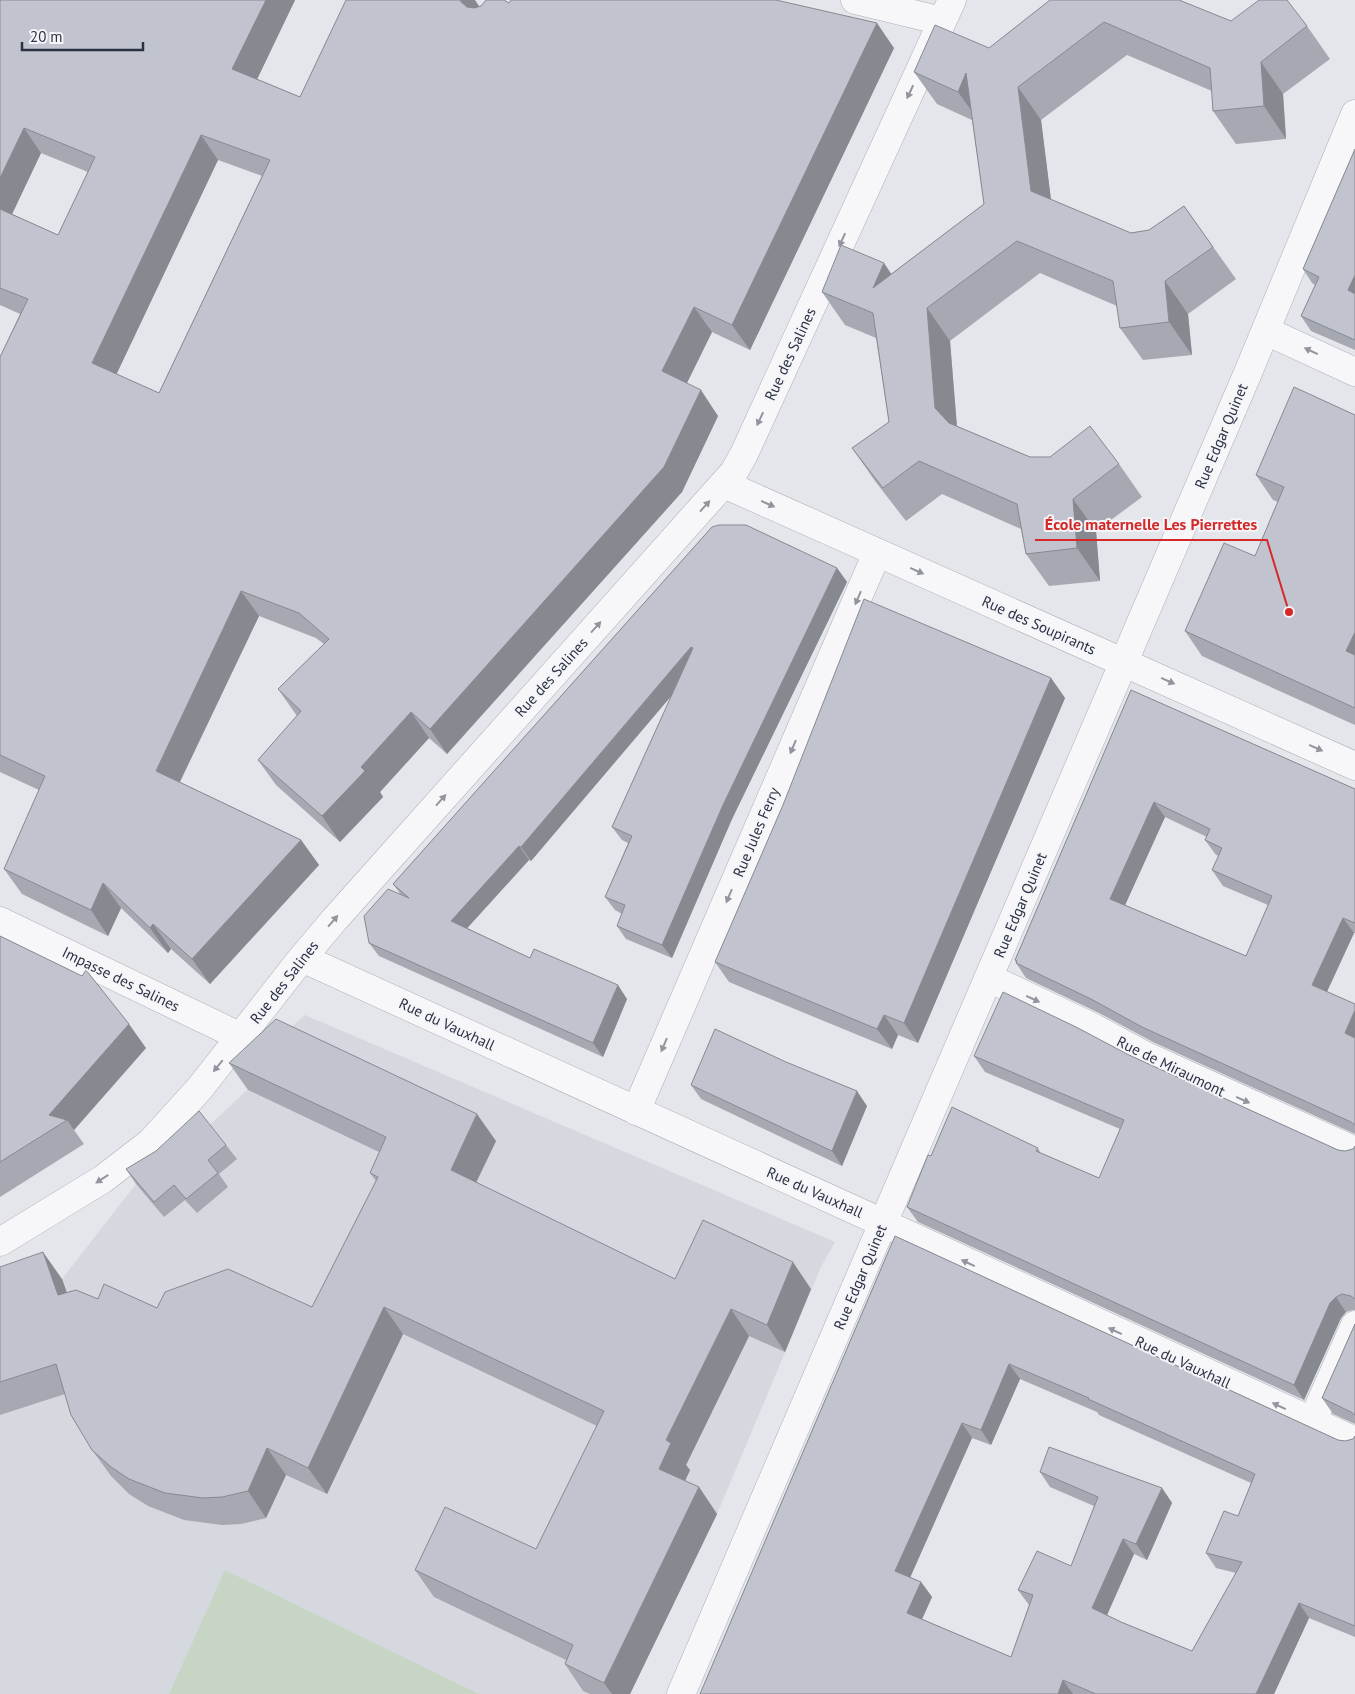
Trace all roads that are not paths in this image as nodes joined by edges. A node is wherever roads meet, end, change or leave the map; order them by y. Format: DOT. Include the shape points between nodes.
graph roads {
  1 [pos="854,0"];
  2 [pos="947,11"];
  3 [pos="1355,114"];
  4 [pos="1266,330"];
  5 [pos="1355,372"];
  6 [pos="724,484"];
  7 [pos="877,553"];
  8 [pos="1123,663"];
  9 [pos="1355,766"];
  10 [pos="0,921"];
  11 [pos="302,958"];
  12 [pos="989,978"];
  13 [pos="241,1036"];
  14 [pos="636,1111"];
  15 [pos="1355,1150"];
  16 [pos="883,1223"];
  17 [pos="0,1242"];
  18 [pos="1355,1325"];
  19 [pos="1312,1422"];
  20 [pos="1355,1441"];
  21 [pos="681,1694"];
  1 -- 2 [label="street"];
  2 -- 6 [label="street, Rue des Salines, one-way" via="744,454"];
  3 -- 4 [label="street, Rue Edgar Quinet"];
  5 -- 4 [label="street, one-way"];
  4 -- 8 [label="street, Rue Edgar Quinet"];
  6 -- 7 [label="street, Rue des Soupirants, one-way"];
  11 -- 6 [label="street, Rue des Salines, one-way"];
  7 -- 8 [label="street, Rue des Soupirants, one-way"];
  7 -- 14 [label="street, Rue Jules Ferry, one-way"];
  8 -- 9 [label="street, Rue des Soupirants, one-way"];
  8 -- 12 [label="street, Rue Edgar Quinet"];
  10 -- 13 [label="street, Impasse des Salines"];
  11 -- 13 [label="street, Rue des Salines"];
  11 -- 14 [label="street, Rue du Vauxhall"];
  12 -- 15 [label="street, Rue de Miraumont, one-way" via="1146,1056"];
  12 -- 16 [label="street, Rue Edgar Quinet"];
  13 -- 17 [label="street, Rue des Salines, one-way" via="175,1117 139,1152 103,1179"];
  14 -- 16 [label="street, Rue du Vauxhall"];
  19 -- 16 [label="street, Rue du Vauxhall, one-way"];
  16 -- 21 [label="street, Rue Edgar Quinet"];
  18 -- 19 [label="street"];
  19 -- 20 [label="street, Rue du Vauxhall"];
}
